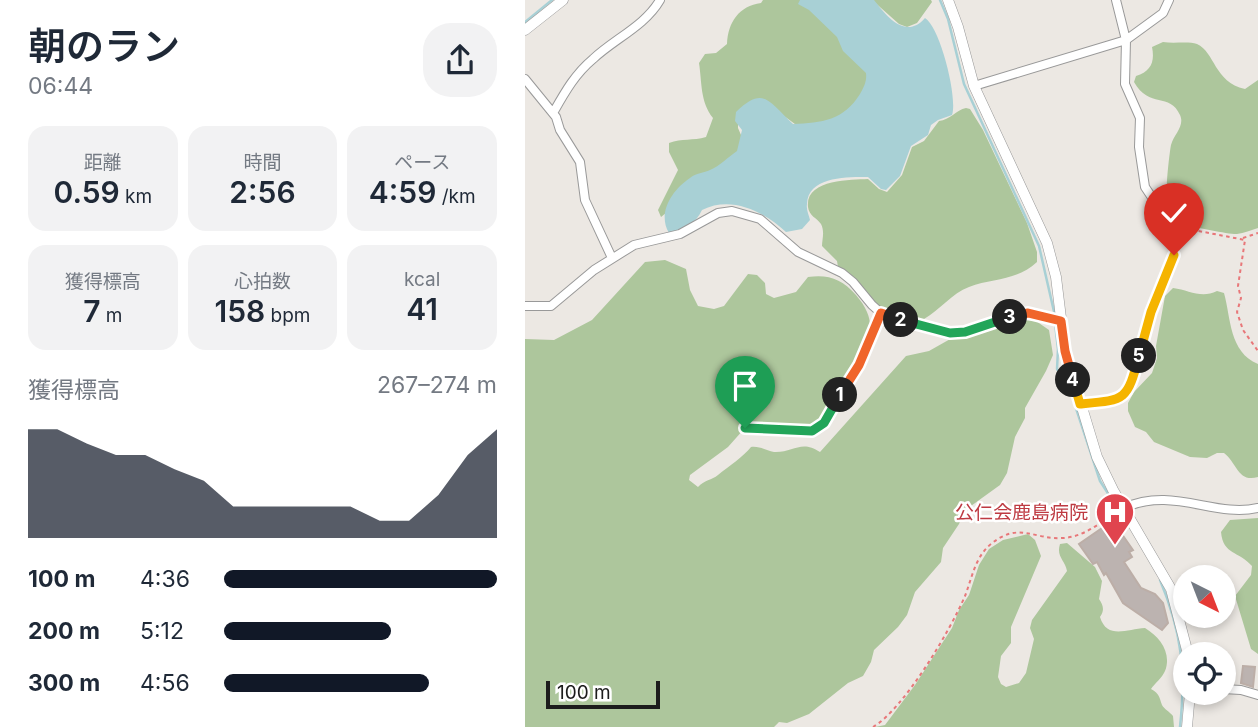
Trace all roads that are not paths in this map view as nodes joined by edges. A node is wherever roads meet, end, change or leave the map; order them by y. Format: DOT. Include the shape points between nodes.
graph roads {
  1 [pos="563,0"];
  2 [pos="660,0"];
  3 [pos="948,0"];
  4 [pos="1116,0"];
  5 [pos="1169,0"];
  6 [pos="525,30"];
  7 [pos="1126,40"];
  8 [pos="525,79"];
  9 [pos="974,86"];
  10 [pos="553,113"];
  11 [pos="612,258"];
  12 [pos="525,306"];
  13 [pos="1057,320"];
  14 [pos="1080,404"];
  15 [pos="1258,508"];
  16 [pos="1120,510"];
  17 [pos="1185,642"];
  18 [pos="1236,690"];
  19 [pos="1258,695"];
  20 [pos="1189,705"];
  21 [pos="1187,727"];
  1 -- 6 [label="street"];
  2 -- 10 [label="street" via="641,22 575,76"];
  3 -- 9 [label="street"];
  4 -- 7 [label="street"];
  5 -- 7 [label="street" via="1163,13"];
  7 -- 9 [label="street"];
  7 -- 14 [label="street" via="1125,84 1140,118 1145,187 1170,226 1174,255 1151,312 1130,388 1112,401"];
  8 -- 10 [label="street"];
  9 -- 13 [label="street" via="1047,243 1056,276"];
  10 -- 11 [label="street" via="580,162 585,200"];
  11 -- 12 [label="street" via="551,306"];
  11 -- 13 [label="street" via="634,245 680,234 718,212 741,212 760,219 798,252 842,273 881,313 950,333 1018,314"];
  13 -- 14 [label="street"];
  14 -- 16 [label="street"];
  15 -- 16 [label="street" via="1156,500"];
  16 -- 17 [label="street" via="1171,589"];
  18 -- 19 [label="street"];
  20 -- 21 [label="street"];
}
